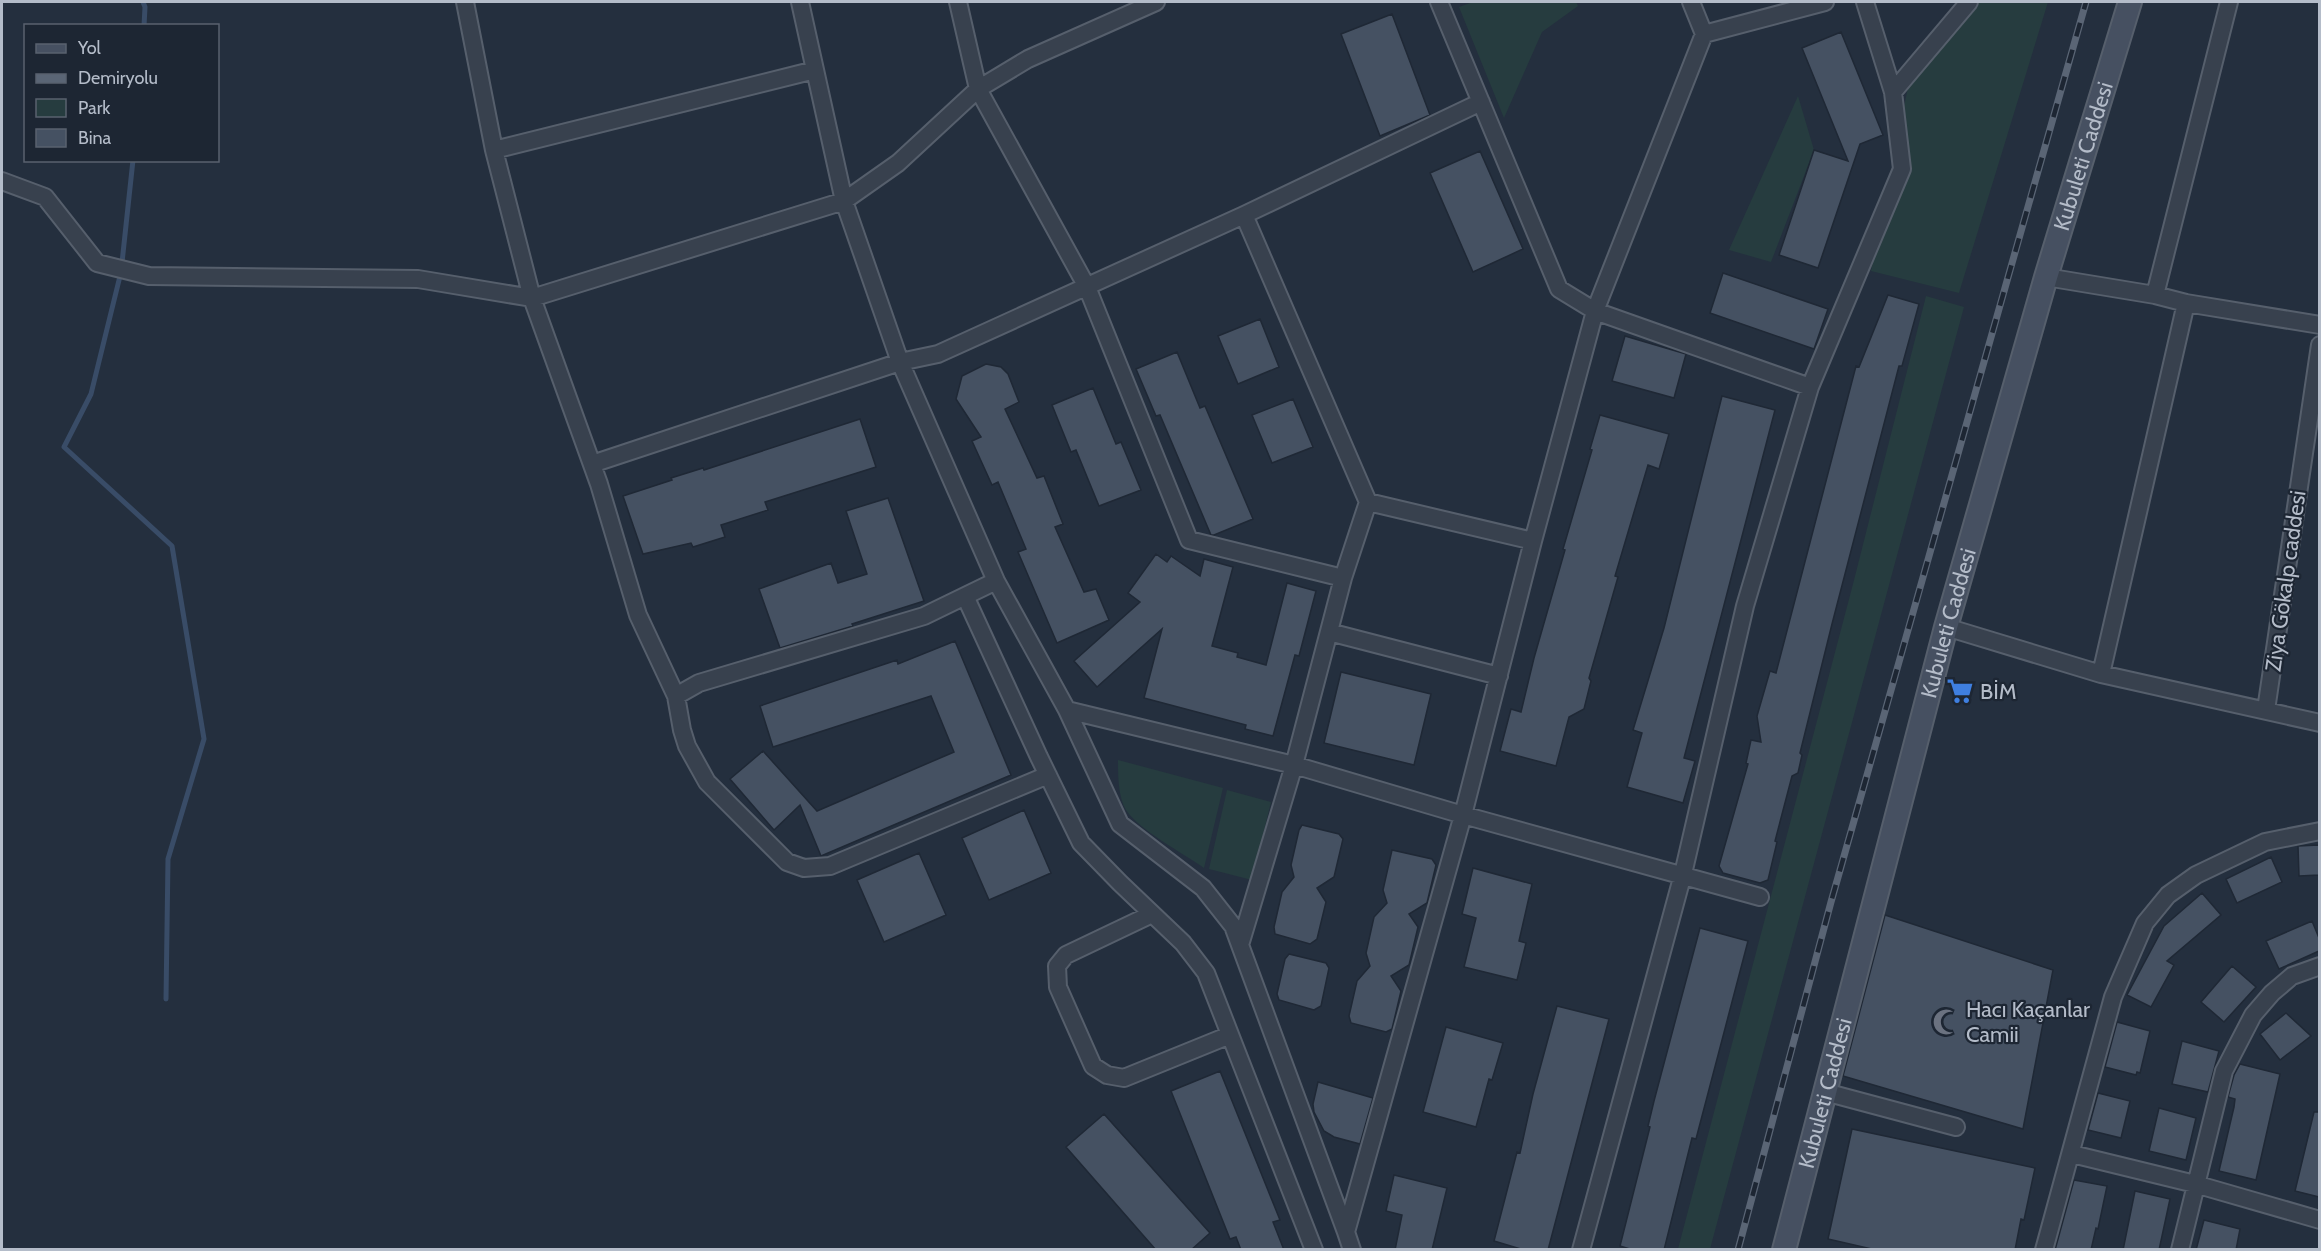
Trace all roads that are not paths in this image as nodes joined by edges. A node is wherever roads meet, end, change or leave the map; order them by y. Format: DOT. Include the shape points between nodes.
graph roads {
  1 [pos="469,2"];
  2 [pos="801,2"];
  3 [pos="958,2"];
  4 [pos="1156,2"];
  5 [pos="1439,2"];
  6 [pos="1691,2"];
  7 [pos="1826,2"];
  8 [pos="1865,2"];
  9 [pos="1969,2"];
  10 [pos="2130,2"];
  11 [pos="2229,2"];
  12 [pos="1704,33"];
  13 [pos="815,70"];
  14 [pos="978,89"];
  15 [pos="1893,92"];
  16 [pos="1481,102"];
  17 [pos="494,150"];
  18 [pos="2,181"];
  19 [pos="844,201"];
  20 [pos="1245,215"];
  21 [pos="2046,277"];
  22 [pos="1087,287"];
  23 [pos="2155,295"];
  24 [pos="532,298"];
  25 [pos="2186,303"];
  26 [pos="1595,311"];
  27 [pos="2319,325"];
  28 [pos="2319,345"];
  29 [pos="900,362"];
  30 [pos="1810,387"];
  31 [pos="592,464"];
  32 [pos="1368,502"];
  33 [pos="1533,541"];
  34 [pos="1343,578"];
  35 [pos="996,581"];
  36 [pos="965,596"];
  37 [pos="1946,627"];
  38 [pos="1329,632"];
  39 [pos="2101,674"];
  40 [pos="1498,676"];
  41 [pos="676,696"];
  42 [pos="1067,710"];
  43 [pos="2266,710"];
  44 [pos="2319,723"];
  45 [pos="1294,765"];
  46 [pos="1048,775"];
  47 [pos="1463,815"];
  48 [pos="2319,831"];
  49 [pos="1683,874"];
  50 [pos="1760,897"];
  51 [pos="1152,914"];
  52 [pos="1240,945"];
  53 [pos="2319,966"];
  54 [pos="1230,1035"];
  55 [pos="1825,1092"];
  56 [pos="1956,1127"];
  57 [pos="2072,1154"];
  58 [pos="2195,1184"];
  59 [pos="2319,1220"];
  60 [pos="1346,1232"];
  61 [pos="1314,1250"];
  62 [pos="1352,1250"];
  63 [pos="1581,1250"];
  64 [pos="1784,1250"];
  65 [pos="2044,1250"];
  66 [pos="2180,1250"];
  1 -- 17 [label="street"];
  2 -- 13 [label="street"];
  3 -- 14 [label="street"];
  4 -- 14 [label="street" via="1028,59"];
  5 -- 16 [label="street"];
  6 -- 12 [label="street"];
  7 -- 12 [label="street"];
  8 -- 15 [label="street"];
  9 -- 15 [label="street"];
  10 -- 21 [label="street, Kubuleti Caddesi"];
  11 -- 23 [label="street"];
  12 -- 26 [label="street"];
  13 -- 17 [label="street"];
  13 -- 19 [label="street"];
  14 -- 19 [label="street" via="898,163"];
  14 -- 22 [label="street"];
  15 -- 30 [label="street" via="1902,169"];
  16 -- 20 [label="street"];
  16 -- 26 [label="street" via="1559,290"];
  17 -- 24 [label="street"];
  18 -- 24 [label="street" via="45,197 97,263 149,276 418,279"];
  19 -- 24 [label="street"];
  19 -- 29 [label="street"];
  20 -- 22 [label="street"];
  20 -- 32 [label="street"];
  21 -- 23 [label="street"];
  21 -- 37 [label="street, Kubuleti Caddesi"];
  22 -- 29 [label="street" via="938,354"];
  22 -- 34 [label="street" via="1189,540"];
  23 -- 25 [label="street"];
  24 -- 31 [label="street"];
  25 -- 27 [label="street"];
  25 -- 39 [label="street"];
  26 -- 30 [label="street"];
  26 -- 33 [label="street"];
  28 -- 43 [label="street, Ziya Gökalp caddesi"];
  29 -- 31 [label="street"];
  29 -- 35 [label="street"];
  30 -- 49 [label="street" via="1745,606"];
  31 -- 41 [label="street" via="638,615"];
  32 -- 33 [label="street"];
  32 -- 34 [label="street"];
  33 -- 40 [label="street"];
  34 -- 38 [label="street"];
  35 -- 36 [label="street"];
  35 -- 42 [label="street"];
  36 -- 41 [label="street" via="924,616 699,683"];
  36 -- 46 [label="street"];
  37 -- 39 [label="street"];
  37 -- 55 [label="street, Kubuleti Caddesi"];
  38 -- 40 [label="street"];
  38 -- 45 [label="street"];
  39 -- 43 [label="street"];
  40 -- 47 [label="street"];
  41 -- 46 [label="street" via="687,746 707,782 786,862 804,868 830,866"];
  42 -- 45 [label="street"];
  42 -- 52 [label="street" via="1120,824 1203,888 1233,926"];
  43 -- 44 [label="street"];
  45 -- 47 [label="street"];
  45 -- 52 [label="street"];
  46 -- 51 [label="street" via="1081,843"];
  47 -- 49 [label="street"];
  47 -- 60 [label="street"];
  48 -- 57 [label="street" via="2265,842 2196,875 2168,895 2145,923 2113,997"];
  49 -- 50 [label="street"];
  49 -- 63 [label="street"];
  51 -- 54 [label="street" via="1183,943 1206,973"];
  51 -- 54 [label="street" via="1066,955 1057,966 1058,987 1093,1066 1107,1075 1124,1077"];
  52 -- 60 [label="street"];
  53 -- 58 [label="street" via="2292,976 2253,1015 2224,1071"];
  54 -- 61 [label="street"];
  55 -- 56 [label="street"];
  55 -- 64 [label="street, Kubuleti Caddesi"];
  57 -- 58 [label="street"];
  57 -- 65 [label="street"];
  58 -- 59 [label="street"];
  58 -- 66 [label="street"];
  60 -- 62 [label="street"];
}
